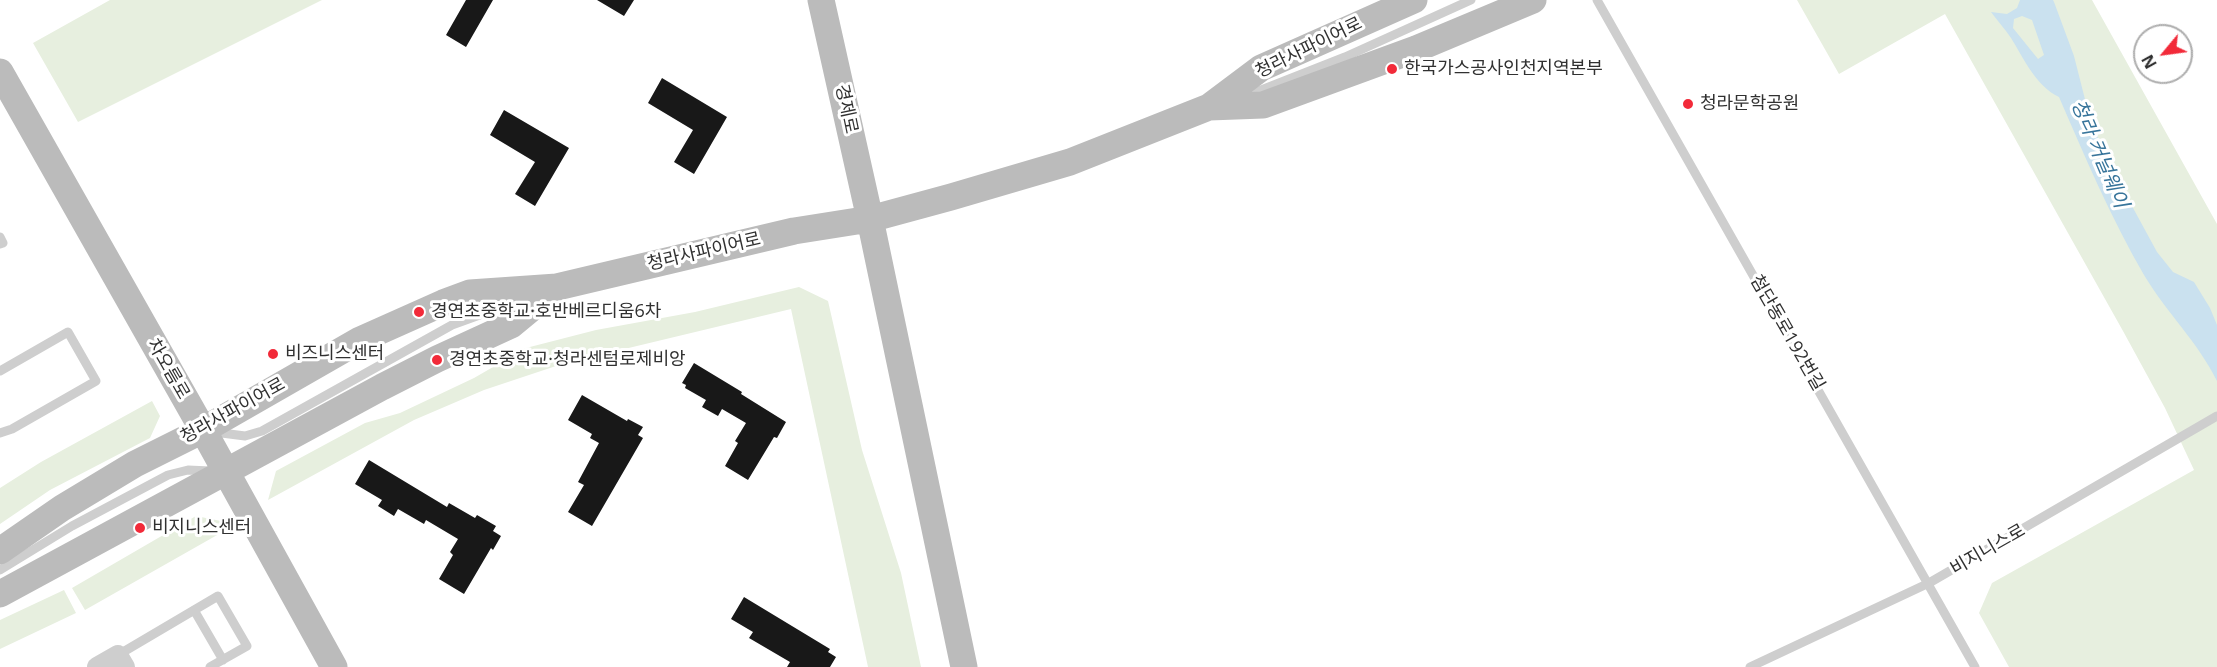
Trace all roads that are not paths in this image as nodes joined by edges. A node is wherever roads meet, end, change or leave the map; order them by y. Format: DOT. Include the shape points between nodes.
graph roads {
  1 [pos="821,0"];
  2 [pos="1414,0"];
  3 [pos="1471,0"];
  4 [pos="1533,0"];
  5 [pos="1598,0"];
  6 [pos="0,72"];
  7 [pos="1209,107"];
  8 [pos="870,219"];
  9 [pos="0,237"];
  10 [pos="0,244"];
  11 [pos="557,287"];
  12 [pos="0,371"];
  13 [pos="2217,416"];
  14 [pos="203,430"];
  15 [pos="0,433"];
  16 [pos="225,471"];
  17 [pos="0,551"];
  18 [pos="0,570"];
  19 [pos="1929,583"];
  20 [pos="0,594"];
  21 [pos="194,610"];
  22 [pos="223,660"];
  23 [pos="122,661"];
  24 [pos="97,667"];
  25 [pos="210,667"];
  26 [pos="334,667"];
  27 [pos="964,667"];
  28 [pos="1750,667"];
  29 [pos="1975,667"];
  1 -- 8 [label="main road, 경제로"];
  2 -- 7 [label="main road, 청라사파이어로" via="1261,68"];
  3 -- 7 [label="lane" via="1345,57"];
  4 -- 7 [label="main road" via="1416,49 1263,105"];
  5 -- 19 [label="lane, 첨단동로192번길"];
  6 -- 14 [label="main road, 차오름로"];
  7 -- 8 [label="main road, 청라사파이어로" via="1070,162"];
  8 -- 11 [label="main road, 청라사파이어로" via="794,231"];
  8 -- 27 [label="main road, 경제로"];
  9 -- 10 [label="lane"];
  11 -- 14 [label="main road, 청라사파이어로" via="470,293 442,303 360,340"];
  11 -- 16 [label="main road" via="511,325 428,364"];
  12 -- 15 [label="lane" via="68,332 96,381"];
  13 -- 19 [label="lane, 비지니스로"];
  14 -- 16 [label="main road, 차오름로"];
  14 -- 17 [label="main road, 청라사파이어로" via="135,464"];
  16 -- 18 [label="lane" via="188,470 168,475"];
  16 -- 20 [label="main road"];
  16 -- 26 [label="main road, 차오름로"];
  19 -- 28 [label="lane, 비지니스로"];
  19 -- 29 [label="lane, 첨단동로192번길"];
  21 -- 22 [label="lane"];
  21 -- 22 [label="lane" via="218,596 247,646"];
  21 -- 23 [label="lane"];
  22 -- 25 [label="lane"];
  23 -- 24 [label="street"];
}
